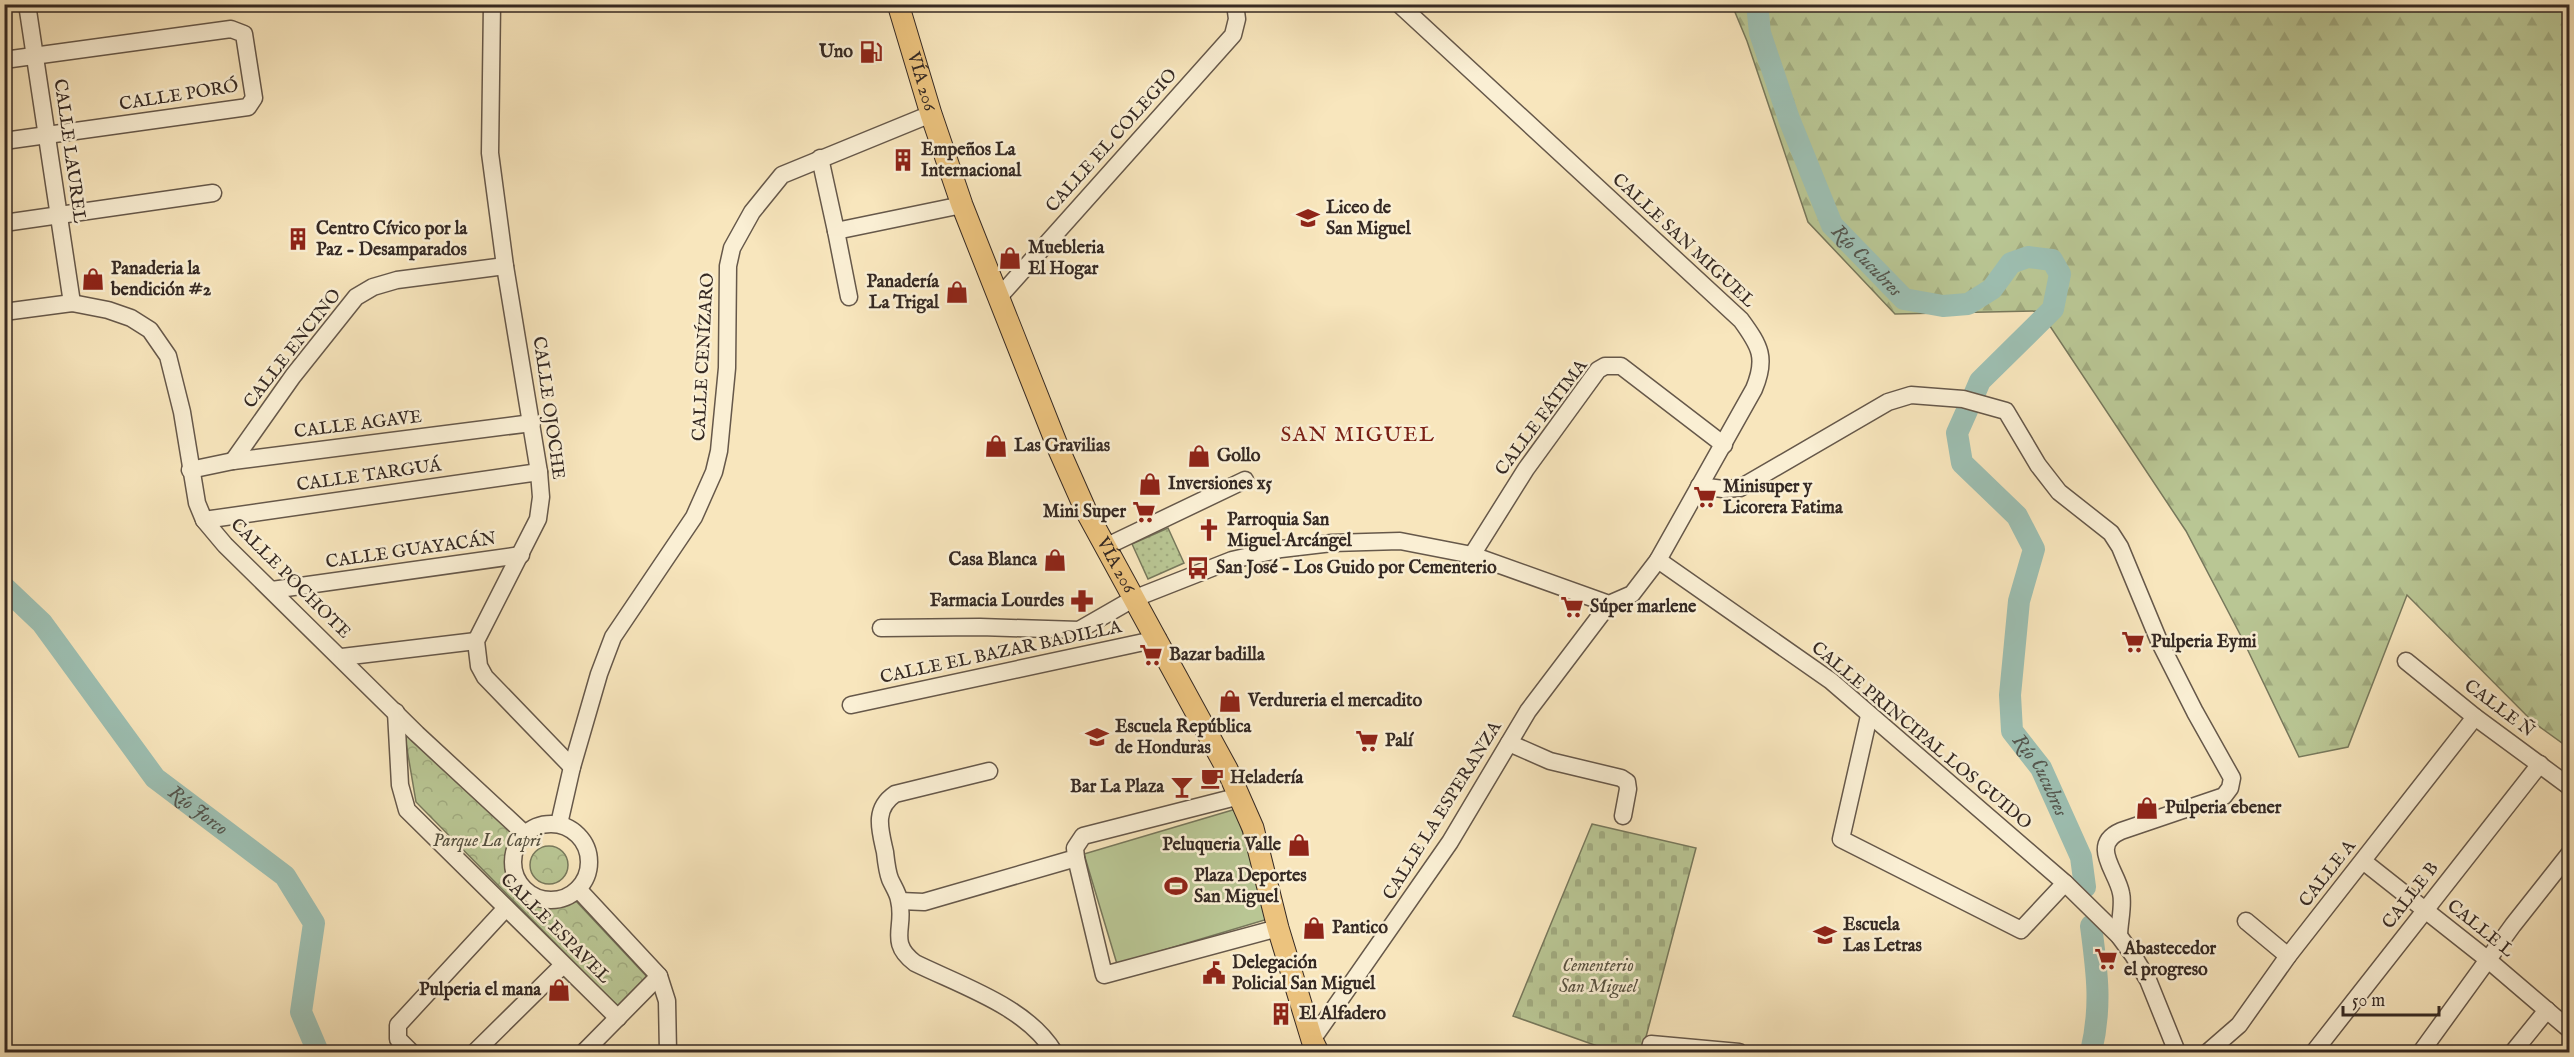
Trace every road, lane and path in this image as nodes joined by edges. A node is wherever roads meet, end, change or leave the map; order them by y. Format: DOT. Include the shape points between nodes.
graph roads {
  1 [pos="27,4"];
  2 [pos="492,4"];
  3 [pos="898,4"];
  4 [pos="1235,4"];
  5 [pos="1399,4"];
  6 [pos="35,56"];
  7 [pos="4,60"];
  8 [pos="931,114"];
  9 [pos="47,135"];
  10 [pos="4,141"];
  11 [pos="820,158"];
  12 [pos="213,193"];
  13 [pos="962,205"];
  14 [pos="59,215"];
  15 [pos="4,223"];
  16 [pos="836,231"];
  17 [pos="505,266"];
  18 [pos="849,297"];
  19 [pos="999,297"];
  20 [pos="72,303"];
  21 [pos="4,312"];
  22 [pos="532,423"];
  23 [pos="1724,445"];
  24 [pos="233,461"];
  25 [pos="190,470"];
  26 [pos="539,472"];
  27 [pos="1245,480"];
  28 [pos="1699,486"];
  29 [pos="204,520"];
  30 [pos="1105,548"];
  31 [pos="521,555"];
  32 [pos="1472,555"];
  33 [pos="1658,560"];
  34 [pos="272,590"];
  35 [pos="1133,599"];
  36 [pos="1609,604"];
  37 [pos="881,628"];
  38 [pos="1158,639"];
  39 [pos="476,641"];
  40 [pos="342,657"];
  41 [pos="2406,660"];
  42 [pos="851,705"];
  43 [pos="396,712"];
  44 [pos="1869,716"];
  45 [pos="2475,717"];
  46 [pos="1509,743"];
  47 [pos="2540,764"];
  48 [pos="573,767"];
  49 [pos="988,771"];
  50 [pos="2570,787"];
  51 [pos="1240,796"];
  52 [pos="1623,816"];
  53 [pos="559,824"];
  54 [pos="525,834"];
  55 [pos="2570,853"];
  56 [pos="1076,858"];
  57 [pos="2363,861"];
  58 [pos="2065,883"];
  59 [pos="578,889"];
  60 [pos="900,901"];
  61 [pos="506,908"];
  62 [pos="2424,910"];
  63 [pos="2246,921"];
  64 [pos="1278,928"];
  65 [pos="2119,936"];
  66 [pos="2288,956"];
  67 [pos="2487,959"];
  68 [pos="563,965"];
  69 [pos="659,976"];
  70 [pos="2547,1010"];
  71 [pos="618,1018"];
  72 [pos="2570,1030"];
  73 [pos="1315,1046"];
  74 [pos="411,1053"];
  75 [pos="475,1053"];
  76 [pos="584,1053"];
  77 [pos="668,1053"];
  78 [pos="1054,1053"];
  79 [pos="1649,1053"];
  80 [pos="1740,1053"];
  81 [pos="2177,1053"];
  82 [pos="2208,1053"];
  83 [pos="2314,1053"];
  84 [pos="2421,1053"];
  85 [pos="2513,1053"];
  1 -- 6 [label="street, CALLE LAUREL"];
  2 -- 17 [label="street, CALLE OJOCHE" via="490,153"];
  3 -- 8 [label="main road, VÍA 206"];
  4 -- 19 [label="street, CALLE EL COLEGIO" via="1233,36"];
  5 -- 23 [label="street, CALLE SAN MIGUEL" via="1741,320 1758,343 1761,374"];
  6 -- 7 [label="street"];
  6 -- 9 [label="street, CALLE LAUREL"];
  6 -- 9 [label="street, CALLE PORÓ" via="231,29 244,34 254,98 248,107"];
  8 -- 11 [label="street, CALLE CENÍZARO"];
  8 -- 13 [label="main road, VÍA 206"];
  9 -- 10 [label="street"];
  9 -- 14 [label="street, CALLE LAUREL"];
  11 -- 16 [label="street"];
  11 -- 48 [label="street, CALLE CENÍZARO" via="782,175 752,212 732,248 728,266 726,380 714,472 694,517 613,637"];
  12 -- 14 [label="street"];
  13 -- 16 [label="street"];
  13 -- 19 [label="main road, VÍA 206"];
  14 -- 15 [label="street"];
  14 -- 20 [label="street, CALLE LAUREL"];
  16 -- 18 [label="street"];
  17 -- 22 [label="street, CALLE OJOCHE"];
  17 -- 24 [label="street, CALLE ENCINO" via="397,280 356,297"];
  19 -- 30 [label="main road, VÍA 206" via="1059,450"];
  20 -- 21 [label="street, CALLE POCHOTE"];
  20 -- 25 [label="street, CALLE POCHOTE" via="108,310 150,330 168,356 182,412"];
  22 -- 24 [label="street, CALLE AGAVE"];
  22 -- 26 [label="street, CALLE OJOCHE"];
  23 -- 28 [label="street, CALLE SAN MIGUEL"];
  23 -- 32 [label="street, CALLE FÁTIMA" via="1621,366 1605,366 1598,370 1526,469"];
  24 -- 25 [label="street, CALLE AGAVE"];
  25 -- 29 [label="street, CALLE POCHOTE" via="196,503"];
  26 -- 29 [label="street, CALLE TARGUÁ"];
  26 -- 31 [label="street, CALLE OJOCHE" via="538,519"];
  27 -- 30 [label="street"];
  28 -- 33 [label="street, CALLE SAN MIGUEL"];
  28 -- 65 [label="street" via="1740,488 1888,402 1911,395 1964,399 2006,411 2059,492 2111,533 2120,547 2164,651 2232,778 2224,796 2110,838 2107,858 2121,893"];
  29 -- 34 [label="street, CALLE POCHOTE"];
  30 -- 35 [label="main road, VÍA 206"];
  31 -- 34 [label="street, CALLE GUAYACÁN"];
  31 -- 39 [label="street, CALLE OJOCHE"];
  32 -- 35 [label="street" via="1400,541 1281,549 1232,560"];
  32 -- 36 [label="street"];
  33 -- 36 [label="street" via="1632,594"];
  33 -- 44 [label="street, CALLE PRINCIPAL LOS GUIDO" via="1831,681"];
  34 -- 40 [label="street, CALLE POCHOTE"];
  35 -- 37 [label="street" via="1079,630"];
  35 -- 38 [label="main road, VÍA 206"];
  36 -- 46 [label="street, CALLE LA ESPERANZA" via="1528,711"];
  38 -- 42 [label="street, CALLE EL BAZAR BADILLA"];
  38 -- 51 [label="main road, VÍA 206"];
  39 -- 40 [label="street"];
  39 -- 48 [label="street" via="479,666 485,677"];
  40 -- 43 [label="street, CALLE POCHOTE"];
  41 -- 45 [label="street, CALLE Ñ"];
  43 -- 54 [label="street, CALLE POCHOTE"];
  43 -- 61 [label="street, CALLE ESPAVEL" via="400,785 407,810"];
  44 -- 58 [label="street, CALLE PRINCIPAL LOS GUIDO"];
  44 -- 58 [label="street" via="1841,839 2021,930"];
  45 -- 47 [label="street, CALLE Ñ"];
  45 -- 57 [label="street, CALLE A"];
  46 -- 52 [label="street" via="1550,761 1622,778 1628,789"];
  46 -- 73 [label="street, CALLE LA ESPERANZA" via="1450,842"];
  47 -- 50 [label="street, CALLE Ñ"];
  47 -- 62 [label="street, CALLE B"];
  48 -- 53 [label="street, CALLE CENÍZARO"];
  49 -- 60 [label="street" via="895,794 887,800 878,819 889,877"];
  51 -- 56 [label="street" via="1083,836 1074,848"];
  51 -- 64 [label="main road, VÍA 206" via="1253,828"];
  53 -- 54 [label="street" via="541,825"];
  53 -- 59 [label="street" via="577,834 588,849 587,875"];
  54 -- 59 [label="street" via="513,855 517,880 525,890 547,900 560,899"];
  55 -- 67 [label="street"];
  56 -- 60 [label="street" via="924,902"];
  56 -- 64 [label="street" via="1104,975"];
  57 -- 62 [label="street, CALLE L"];
  57 -- 66 [label="street, CALLE A"];
  58 -- 65 [label="street, CALLE PRINCIPAL LOS GUIDO"];
  59 -- 69 [label="street"];
  60 -- 78 [label="street" via="899,945 906,956 1016,1012 1046,1039"];
  61 -- 68 [label="street, CALLE ESPAVEL"];
  61 -- 74 [label="street" via="398,1025 398,1039"];
  62 -- 67 [label="street, CALLE L"];
  62 -- 83 [label="street, CALLE B"];
  63 -- 66 [label="street"];
  64 -- 73 [label="main road, VÍA 206"];
  65 -- 81 [label="street, CALLE PRINCIPAL LOS GUIDO" via="2148,980"];
  66 -- 82 [label="street, CALLE A" via="2239,1025"];
  67 -- 70 [label="street, CALLE L"];
  67 -- 84 [label="street"];
  68 -- 71 [label="street, CALLE ESPAVEL"];
  68 -- 75 [label="street"];
  69 -- 71 [label="street"];
  69 -- 77 [label="street" via="667,1001"];
  70 -- 72 [label="street, CALLE L"];
  70 -- 85 [label="street"];
  71 -- 76 [label="street"];
  79 -- 80 [label="street" via="1651,1044"];
}
